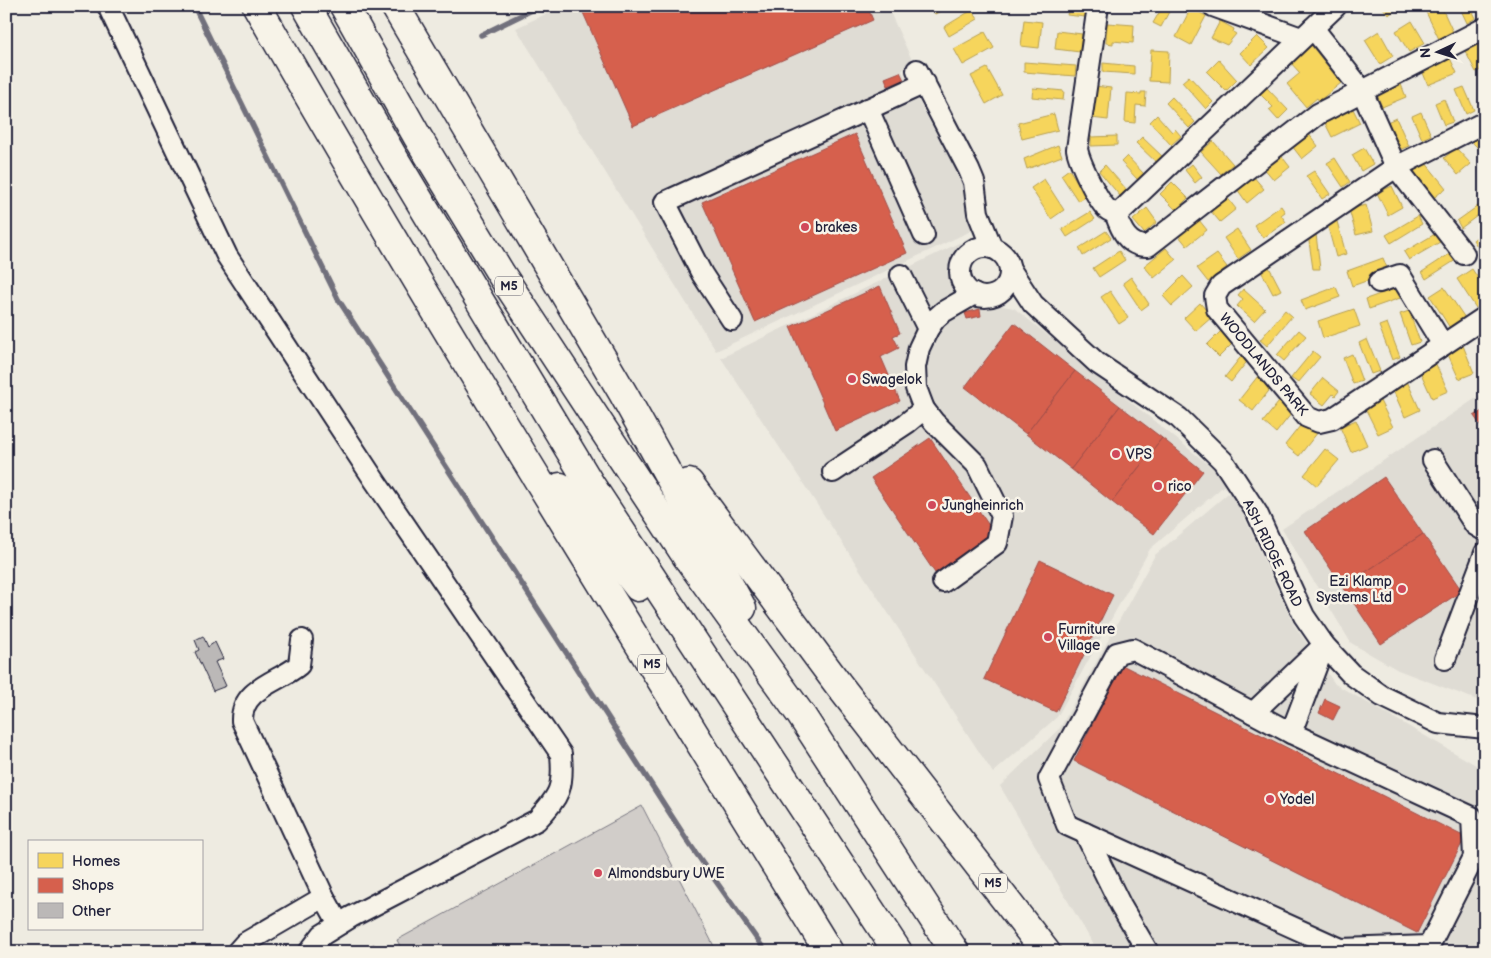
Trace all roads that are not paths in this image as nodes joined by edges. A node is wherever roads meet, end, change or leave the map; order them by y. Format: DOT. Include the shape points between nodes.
graph roads {
  1 [pos="108,6"];
  2 [pos="257,6"];
  3 [pos="306,6"];
  4 [pos="344,6"];
  5 [pos="395,6"];
  6 [pos="1098,6"];
  7 [pos="1213,6"];
  8 [pos="1332,7"];
  9 [pos="1485,28"];
  10 [pos="1307,33"];
  11 [pos="1361,90"];
  12 [pos="868,109"];
  13 [pos="1485,122"];
  14 [pos="1396,167"];
  15 [pos="1115,213"];
  16 [pos="924,235"];
  17 [pos="984,248"];
  18 [pos="1464,254"];
  19 [pos="1010,268"];
  20 [pos="901,275"];
  21 [pos="1379,282"];
  22 [pos="967,287"];
  23 [pos="1004,288"];
  24 [pos="1033,304"];
  25 [pos="1485,317"];
  26 [pos="732,320"];
  27 [pos="928,329"];
  28 [pos="1443,345"];
  29 [pos="474,377"];
  30 [pos="624,395"];
  31 [pos="924,409"];
  32 [pos="1433,460"];
  33 [pos="832,472"];
  34 [pos="1485,531"];
  35 [pos="1485,553"];
  36 [pos="943,582"];
  37 [pos="302,640"];
  38 [pos="1324,645"];
  39 [pos="1445,659"];
  40 [pos="1253,712"];
  41 [pos="801,715"];
  42 [pos="1485,728"];
  43 [pos="1291,733"];
  44 [pos="760,745"];
  45 [pos="1085,833"];
  46 [pos="324,897"];
  47 [pos="339,924"];
  48 [pos="1394,950"];
  49 [pos="237,952"];
  50 [pos="309,952"];
  51 [pos="829,952"];
  52 [pos="898,952"];
  53 [pos="954,952"];
  54 [pos="1046,952"];
  55 [pos="1148,952"];
  1 -- 47 [label="street" via="227,256 561,754 564,780 555,801 538,820"];
  2 -- 29 [label="highway, M5" via="340,153"];
  3 -- 44 [label="highway, M5" via="590,484"];
  4 -- 41 [label="highway, M5" via="417,136 501,274 687,557"];
  5 -- 30 [label="highway, M5"];
  6 -- 15 [label="street" via="1077,148 1079,160 1106,209"];
  7 -- 10 [label="street"];
  8 -- 10 [label="street"];
  9 -- 11 [label="street"];
  10 -- 11 [label="street"];
  10 -- 15 [label="street" via="1120,212"];
  11 -- 14 [label="street"];
  11 -- 15 [label="street" via="1318,114 1148,246 1132,244"];
  12 -- 16 [label="street"];
  12 -- 17 [label="street" via="921,77 974,182"];
  12 -- 26 [label="street" via="665,202 702,274"];
  13 -- 14 [label="street, WOODLANDS PARK"];
  14 -- 18 [label="street"];
  14 -- 28 [label="street, WOODLANDS PARK" via="1221,286 1215,296 1217,308 1307,417 1319,422 1332,418"];
  17 -- 19 [label="street" via="1004,256"];
  17 -- 22 [label="street" via="968,253 961,265"];
  19 -- 23 [label="street"];
  19 -- 24 [label="street, ASH RIDGE ROAD"];
  20 -- 27 [label="street"];
  21 -- 28 [label="street" via="1400,275"];
  22 -- 23 [label="street" via="990,296"];
  22 -- 27 [label="street"];
  23 -- 24 [label="street, ASH RIDGE ROAD"];
  24 -- 38 [label="street, ASH RIDGE ROAD" via="1096,363 1179,418 1222,461 1257,513 1304,616"];
  25 -- 28 [label="street, WOODLANDS PARK"];
  27 -- 31 [label="street" via="915,367 916,388"];
  29 -- 44 [label="highway, M5"];
  29 -- 51 [label="highway, M5"];
  30 -- 41 [label="highway, M5"];
  30 -- 54 [label="highway, M5" via="838,684"];
  31 -- 33 [label="street"];
  31 -- 36 [label="street" via="977,465 1002,516 997,543"];
  32 -- 34 [label="street" via="1475,525"];
  35 -- 39 [label="street"];
  37 -- 46 [label="street" via="299,665 254,693 242,712 242,721"];
  38 -- 40 [label="street"];
  38 -- 42 [label="street, ASH RIDGE ROAD" via="1351,674 1382,696 1438,723"];
  38 -- 43 [label="street"];
  40 -- 43 [label="street"];
  40 -- 45 [label="street" via="1133,649 1117,653 1049,779 1067,825"];
  41 -- 53 [label="highway, M5"];
  43 -- 48 [label="street" via="1472,817 1474,858 1429,946"];
  44 -- 52 [label="highway, M5"];
  45 -- 48 [label="street" via="1341,950"];
  45 -- 55 [label="street"];
  46 -- 47 [label="street"];
  46 -- 49 [label="street"];
  47 -- 50 [label="street" via="322,935"];
}
